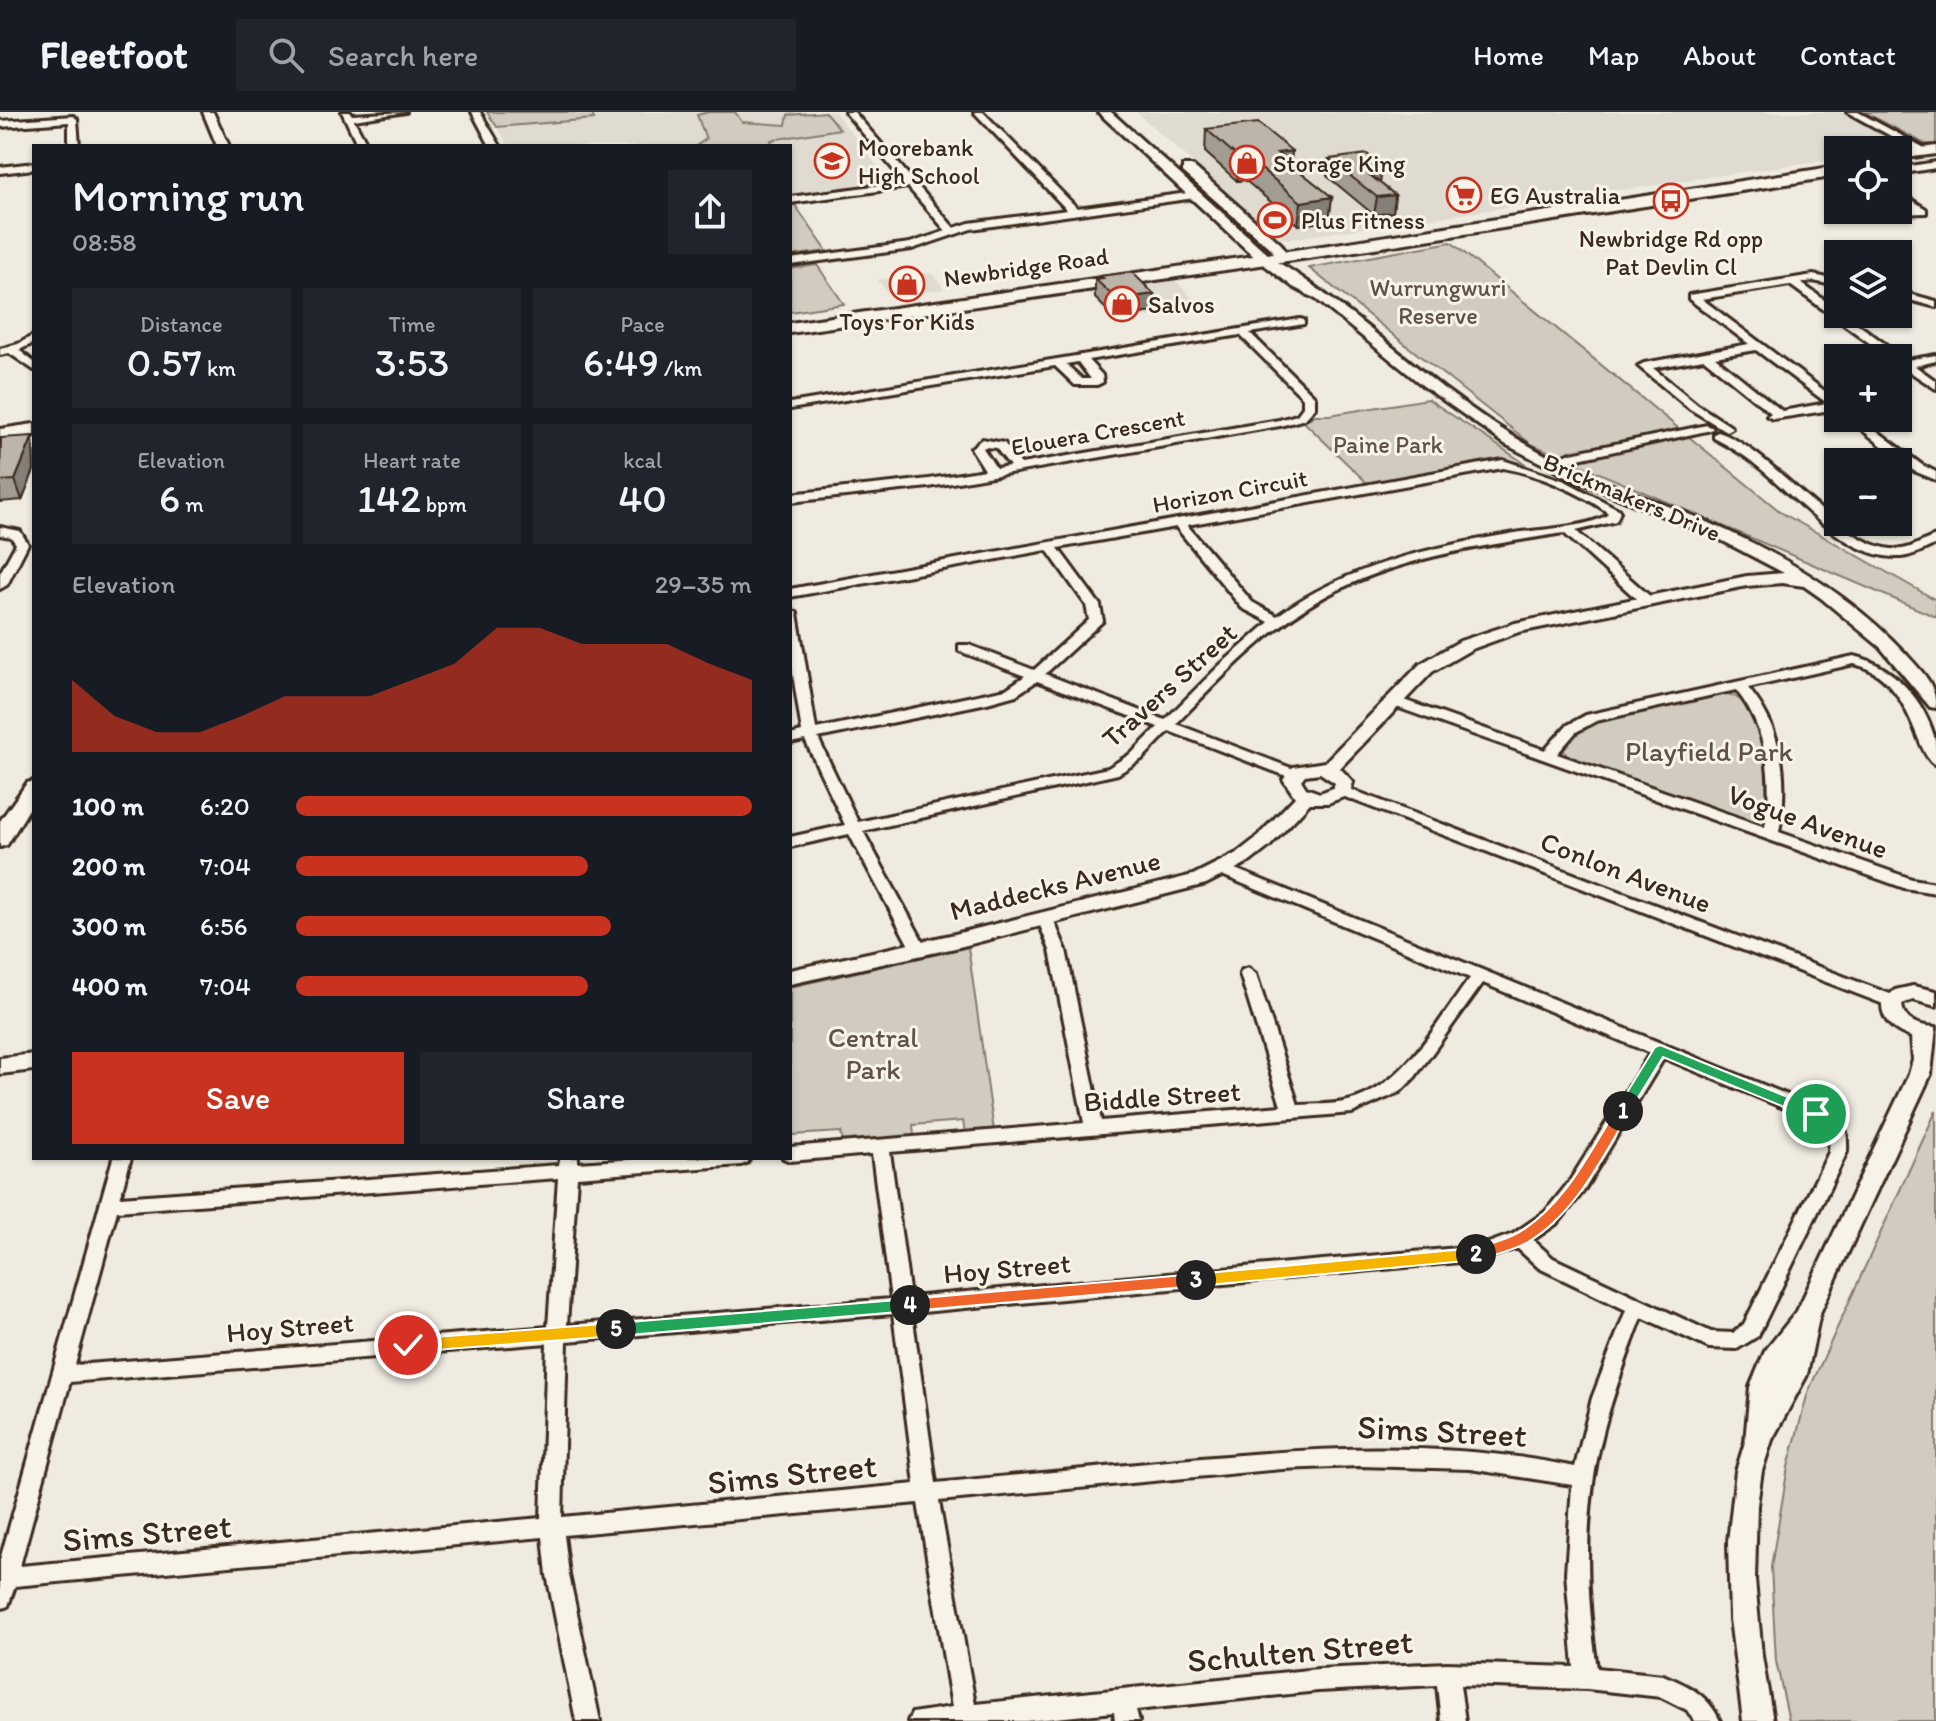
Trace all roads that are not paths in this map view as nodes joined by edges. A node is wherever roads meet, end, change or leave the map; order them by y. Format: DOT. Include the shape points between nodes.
graph roads {
  1 [pos="208,112"];
  2 [pos="402,112"];
  3 [pos="476,112"];
  4 [pos="849,112"];
  5 [pos="978,112"];
  6 [pos="1104,112"];
  7 [pos="1125,112"];
  8 [pos="1851,112"];
  9 [pos="347,115"];
  10 [pos="0,124"];
  11 [pos="74,144"];
  12 [pos="222,144"];
  13 [pos="362,144"];
  14 [pos="494,144"];
  15 [pos="1932,153"];
  16 [pos="1912,154"];
  17 [pos="1912,158"];
  18 [pos="1936,165"];
  19 [pos="32,166"];
  20 [pos="1824,166"];
  21 [pos="1912,169"];
  22 [pos="0,170"];
  23 [pos="1824,173"];
  24 [pos="910,184"];
  25 [pos="1195,195"];
  26 [pos="792,200"];
  27 [pos="1912,204"];
  28 [pos="1074,211"];
  29 [pos="1912,211"];
  30 [pos="951,231"];
  31 [pos="1336,249"];
  32 [pos="1270,253"];
  33 [pos="792,262"];
  34 [pos="1300,273"];
  35 [pos="1824,280"];
  36 [pos="1792,281"];
  37 [pos="1321,296"];
  38 [pos="1912,298"];
  39 [pos="1936,304"];
  40 [pos="792,319"];
  41 [pos="1300,322"];
  42 [pos="792,328"];
  43 [pos="1245,334"];
  44 [pos="32,339"];
  45 [pos="1878,344"];
  46 [pos="1758,346"];
  47 [pos="5,350"];
  48 [pos="1706,355"];
  49 [pos="1936,358"];
  50 [pos="1081,359"];
  51 [pos="1912,359"];
  52 [pos="1059,363"];
  53 [pos="32,366"];
  54 [pos="1912,369"];
  55 [pos="1936,386"];
  56 [pos="1824,396"];
  57 [pos="792,406"];
  58 [pos="1694,407"];
  59 [pos="1824,408"];
  60 [pos="32,430"];
  61 [pos="1714,432"];
  62 [pos="1871,432"];
  63 [pos="0,435"];
  64 [pos="32,440"];
  65 [pos="0,445"];
  66 [pos="1551,464"];
  67 [pos="1018,468"];
  68 [pos="993,472"];
  69 [pos="1936,476"];
  70 [pos="792,498"];
  71 [pos="1179,523"];
  72 [pos="32,527"];
  73 [pos="1567,529"];
  74 [pos="5,531"];
  75 [pos="1936,540"];
  76 [pos="1050,546"];
  77 [pos="1758,552"];
  78 [pos="1747,581"];
  79 [pos="0,585"];
  80 [pos="1820,590"];
  81 [pos="792,593"];
  82 [pos="1647,601"];
  83 [pos="1279,622"];
  84 [pos="792,625"];
  85 [pos="964,648"];
  86 [pos="1036,675"];
  87 [pos="1738,684"];
  88 [pos="1393,701"];
  89 [pos="1936,703"];
  90 [pos="1168,725"];
  91 [pos="810,735"];
  92 [pos="792,739"];
  93 [pos="1547,756"];
  94 [pos="1936,761"];
  95 [pos="1329,769"];
  96 [pos="1294,774"];
  97 [pos="32,790"];
  98 [pos="1342,791"];
  99 [pos="1306,796"];
  100 [pos="854,829"];
  101 [pos="1771,835"];
  102 [pos="0,840"];
  103 [pos="792,842"];
  104 [pos="1223,869"];
  105 [pos="1936,888"];
  106 [pos="1045,918"];
  107 [pos="919,949"];
  108 [pos="1248,974"];
  109 [pos="1480,976"];
  110 [pos="792,977"];
  111 [pos="1936,999"];
  112 [pos="1892,1001"];
  113 [pos="1928,1033"];
  114 [pos="1660,1050"];
  115 [pos="32,1062"];
  116 [pos="0,1066"];
  117 [pos="1292,1114"];
  118 [pos="1094,1129"];
  119 [pos="880,1147"];
  120 [pos="792,1154"];
  121 [pos="121,1160"];
  122 [pos="692,1160"];
  123 [pos="568,1165"];
  124 [pos="108,1205"];
  125 [pos="1520,1239"];
  126 [pos="899,1306"];
  127 [pos="1637,1306"];
  128 [pos="557,1333"];
  129 [pos="62,1374"];
  130 [pos="1583,1478"];
  131 [pos="927,1493"];
  132 [pos="551,1527"];
  133 [pos="6,1577"];
  134 [pos="0,1599"];
  135 [pos="1447,1674"];
  136 [pos="1587,1678"];
  137 [pos="1125,1711"];
  138 [pos="965,1716"];
  139 [pos="588,1721"];
  140 [pos="920,1721"];
  141 [pos="1453,1721"];
  142 [pos="1708,1721"];
  143 [pos="1758,1721"];
  1 -- 12 [label="street"];
  2 -- 9 [label="street"];
  3 -- 14 [label="street"];
  4 -- 24 [label="street"];
  5 -- 28 [label="street"];
  6 -- 25 [label="main road"];
  7 -- 32 [label="main road"];
  8 -- 15 [label="street"];
  9 -- 13 [label="street"];
  10 -- 11 [label="street" via="73,119"];
  15 -- 16 [label="highway"];
  15 -- 17 [label="highway"];
  18 -- 21 [label="street"];
  19 -- 22 [label="street"];
  20 -- 32 [label="highway, Newbridge Road"];
  23 -- 31 [label="highway, Newbridge Road"];
  24 -- 26 [label="street"];
  24 -- 30 [label="street"];
  25 -- 28 [label="street"];
  25 -- 32 [label="main road"];
  27 -- 29 [label="street" via="1923,211"];
  28 -- 30 [label="street"];
  30 -- 33 [label="street" via="912,246"];
  31 -- 32 [label="highway, Newbridge Road"];
  31 -- 34 [label="highway" via="1304,264"];
  32 -- 34 [label="street, Brickmakers Drive"];
  32 -- 37 [label="street, Brickmakers Drive" via="1298,284"];
  32 -- 40 [label="highway, Newbridge Road"];
  32 -- 42 [label="highway, Newbridge Road"];
  34 -- 37 [label="street, Brickmakers Drive"];
  35 -- 36 [label="street"];
  36 -- 45 [label="street"];
  36 -- 46 [label="street" via="1693,297"];
  37 -- 66 [label="street, Brickmakers Drive" via="1492,430"];
  38 -- 39 [label="street"];
  41 -- 43 [label="street"];
  43 -- 50 [label="street"];
  43 -- 67 [label="street, Elouera Crescent" via="1309,397 1309,408 1301,417"];
  44 -- 47 [label="street"];
  46 -- 48 [label="street"];
  46 -- 56 [label="street"];
  47 -- 53 [label="street"];
  48 -- 58 [label="street" via="1644,366"];
  48 -- 59 [label="street" via="1776,416"];
  49 -- 51 [label="street"];
  50 -- 52 [label="street"];
  50 -- 52 [label="street" via="1097,382 1079,383"];
  52 -- 57 [label="street"];
  54 -- 55 [label="street"];
  58 -- 61 [label="street"];
  58 -- 61 [label="street"];
  60 -- 63 [label="highway"];
  61 -- 66 [label="street"];
  61 -- 75 [label="street" via="1874,549 1902,553"];
  62 -- 69 [label="street"];
  64 -- 65 [label="highway"];
  66 -- 77 [label="street, Brickmakers Drive"];
  67 -- 68 [label="street, Elouera Crescent"];
  67 -- 68 [label="street" via="1000,445 982,443 977,448"];
  68 -- 70 [label="street, Elouera Crescent"];
  71 -- 73 [label="street, Horizon Circuit" via="1508,464 1614,512 1608,520"];
  71 -- 76 [label="street, Horizon Circuit"];
  71 -- 83 [label="street" via="1247,605"];
  72 -- 74 [label="street"];
  73 -- 82 [label="street"];
  73 -- 83 [label="street, Travers Street" via="1381,569 1320,594"];
  74 -- 79 [label="street" via="20,537 22,544"];
  76 -- 81 [label="street, Horizon Circuit"];
  76 -- 86 [label="street" via="1097,615 1088,631"];
  77 -- 78 [label="street" via="1768,569"];
  77 -- 80 [label="street, Brickmakers Drive"];
  78 -- 80 [label="street" via="1782,578"];
  78 -- 82 [label="street"];
  80 -- 89 [label="street, Brickmakers Drive" via="1878,636"];
  82 -- 88 [label="street" via="1515,628 1466,645 1426,668"];
  83 -- 90 [label="street, Travers Street"];
  84 -- 91 [label="street"];
  85 -- 86 [label="street"];
  86 -- 90 [label="street"];
  86 -- 91 [label="street" via="997,697"];
  87 -- 93 [label="street" via="1591,718 1571,729"];
  87 -- 94 [label="street" via="1848,660 1866,661 1880,668 1902,695"];
  87 -- 101 [label="street" via="1756,705 1772,745 1776,781"];
  88 -- 93 [label="street, Vogue Avenue"];
  88 -- 95 [label="street"];
  90 -- 96 [label="street"];
  90 -- 100 [label="street, Travers Street" via="1127,765 1097,777"];
  91 -- 92 [label="street"];
  91 -- 100 [label="street"];
  93 -- 101 [label="street, Vogue Avenue"];
  95 -- 96 [label="street" via="1313,767"];
  95 -- 98 [label="street" via="1344,782"];
  96 -- 99 [label="street" via="1295,788"];
  97 -- 102 [label="main road"];
  98 -- 99 [label="street" via="1322,798"];
  98 -- 112 [label="street, Conlon Avenue"];
  99 -- 104 [label="street, Maddecks Avenue" via="1262,843"];
  100 -- 103 [label="street, Travers Street"];
  100 -- 107 [label="street"];
  101 -- 105 [label="street, Vogue Avenue" via="1917,887"];
  104 -- 106 [label="street, Maddecks Avenue" via="1172,888"];
  104 -- 109 [label="street"];
  106 -- 107 [label="street, Maddecks Avenue"];
  106 -- 118 [label="street" via="1058,950"];
  107 -- 110 [label="street, Maddecks Avenue"];
  108 -- 117 [label="street"];
  109 -- 114 [label="street"];
  109 -- 117 [label="street, Biddle Street" via="1394,1088 1352,1107"];
  111 -- 112 [label="street" via="1910,993"];
  112 -- 113 [label="street" via="1896,1019"];
  113 -- 143 [label="street" via="1920,1074 1808,1314 1803,1355 1787,1394 1758,1442 1745,1499 1741,1604"];
  114 -- 125 [label="street, Hoy Street" via="1564,1204"];
  114 -- 127 [label="street" via="1816,1114 1839,1132 1838,1152 1746,1336 1717,1342"];
  115 -- 116 [label="street"];
  117 -- 118 [label="street, Biddle Street"];
  118 -- 119 [label="street, Biddle Street"];
  119 -- 120 [label="street, Biddle Street"];
  119 -- 126 [label="street"];
  121 -- 124 [label="street"];
  122 -- 123 [label="street"];
  123 -- 124 [label="street"];
  123 -- 128 [label="street"];
  124 -- 129 [label="street"];
  125 -- 126 [label="street, Hoy Street" via="1461,1257"];
  125 -- 127 [label="street" via="1546,1263"];
  126 -- 128 [label="street, Hoy Street"];
  126 -- 131 [label="street"];
  127 -- 130 [label="street" via="1602,1400"];
  128 -- 129 [label="street, Hoy Street"];
  128 -- 132 [label="street"];
  129 -- 133 [label="street"];
  130 -- 131 [label="street, Sims Street" via="1527,1464 1410,1455 1282,1460"];
  130 -- 136 [label="street" via="1577,1605"];
  131 -- 132 [label="street, Sims Street"];
  131 -- 138 [label="street"];
  132 -- 133 [label="street, Sims Street"];
  132 -- 139 [label="street"];
  133 -- 134 [label="street"];
  135 -- 136 [label="street, Schulten Street"];
  135 -- 137 [label="street, Schulten Street" via="1318,1680"];
  135 -- 141 [label="street"];
  136 -- 142 [label="street, Schulten Street" via="1663,1686 1695,1702"];
  137 -- 138 [label="street, Schulten Street"];
  138 -- 140 [label="street, Schulten Street"];
}
